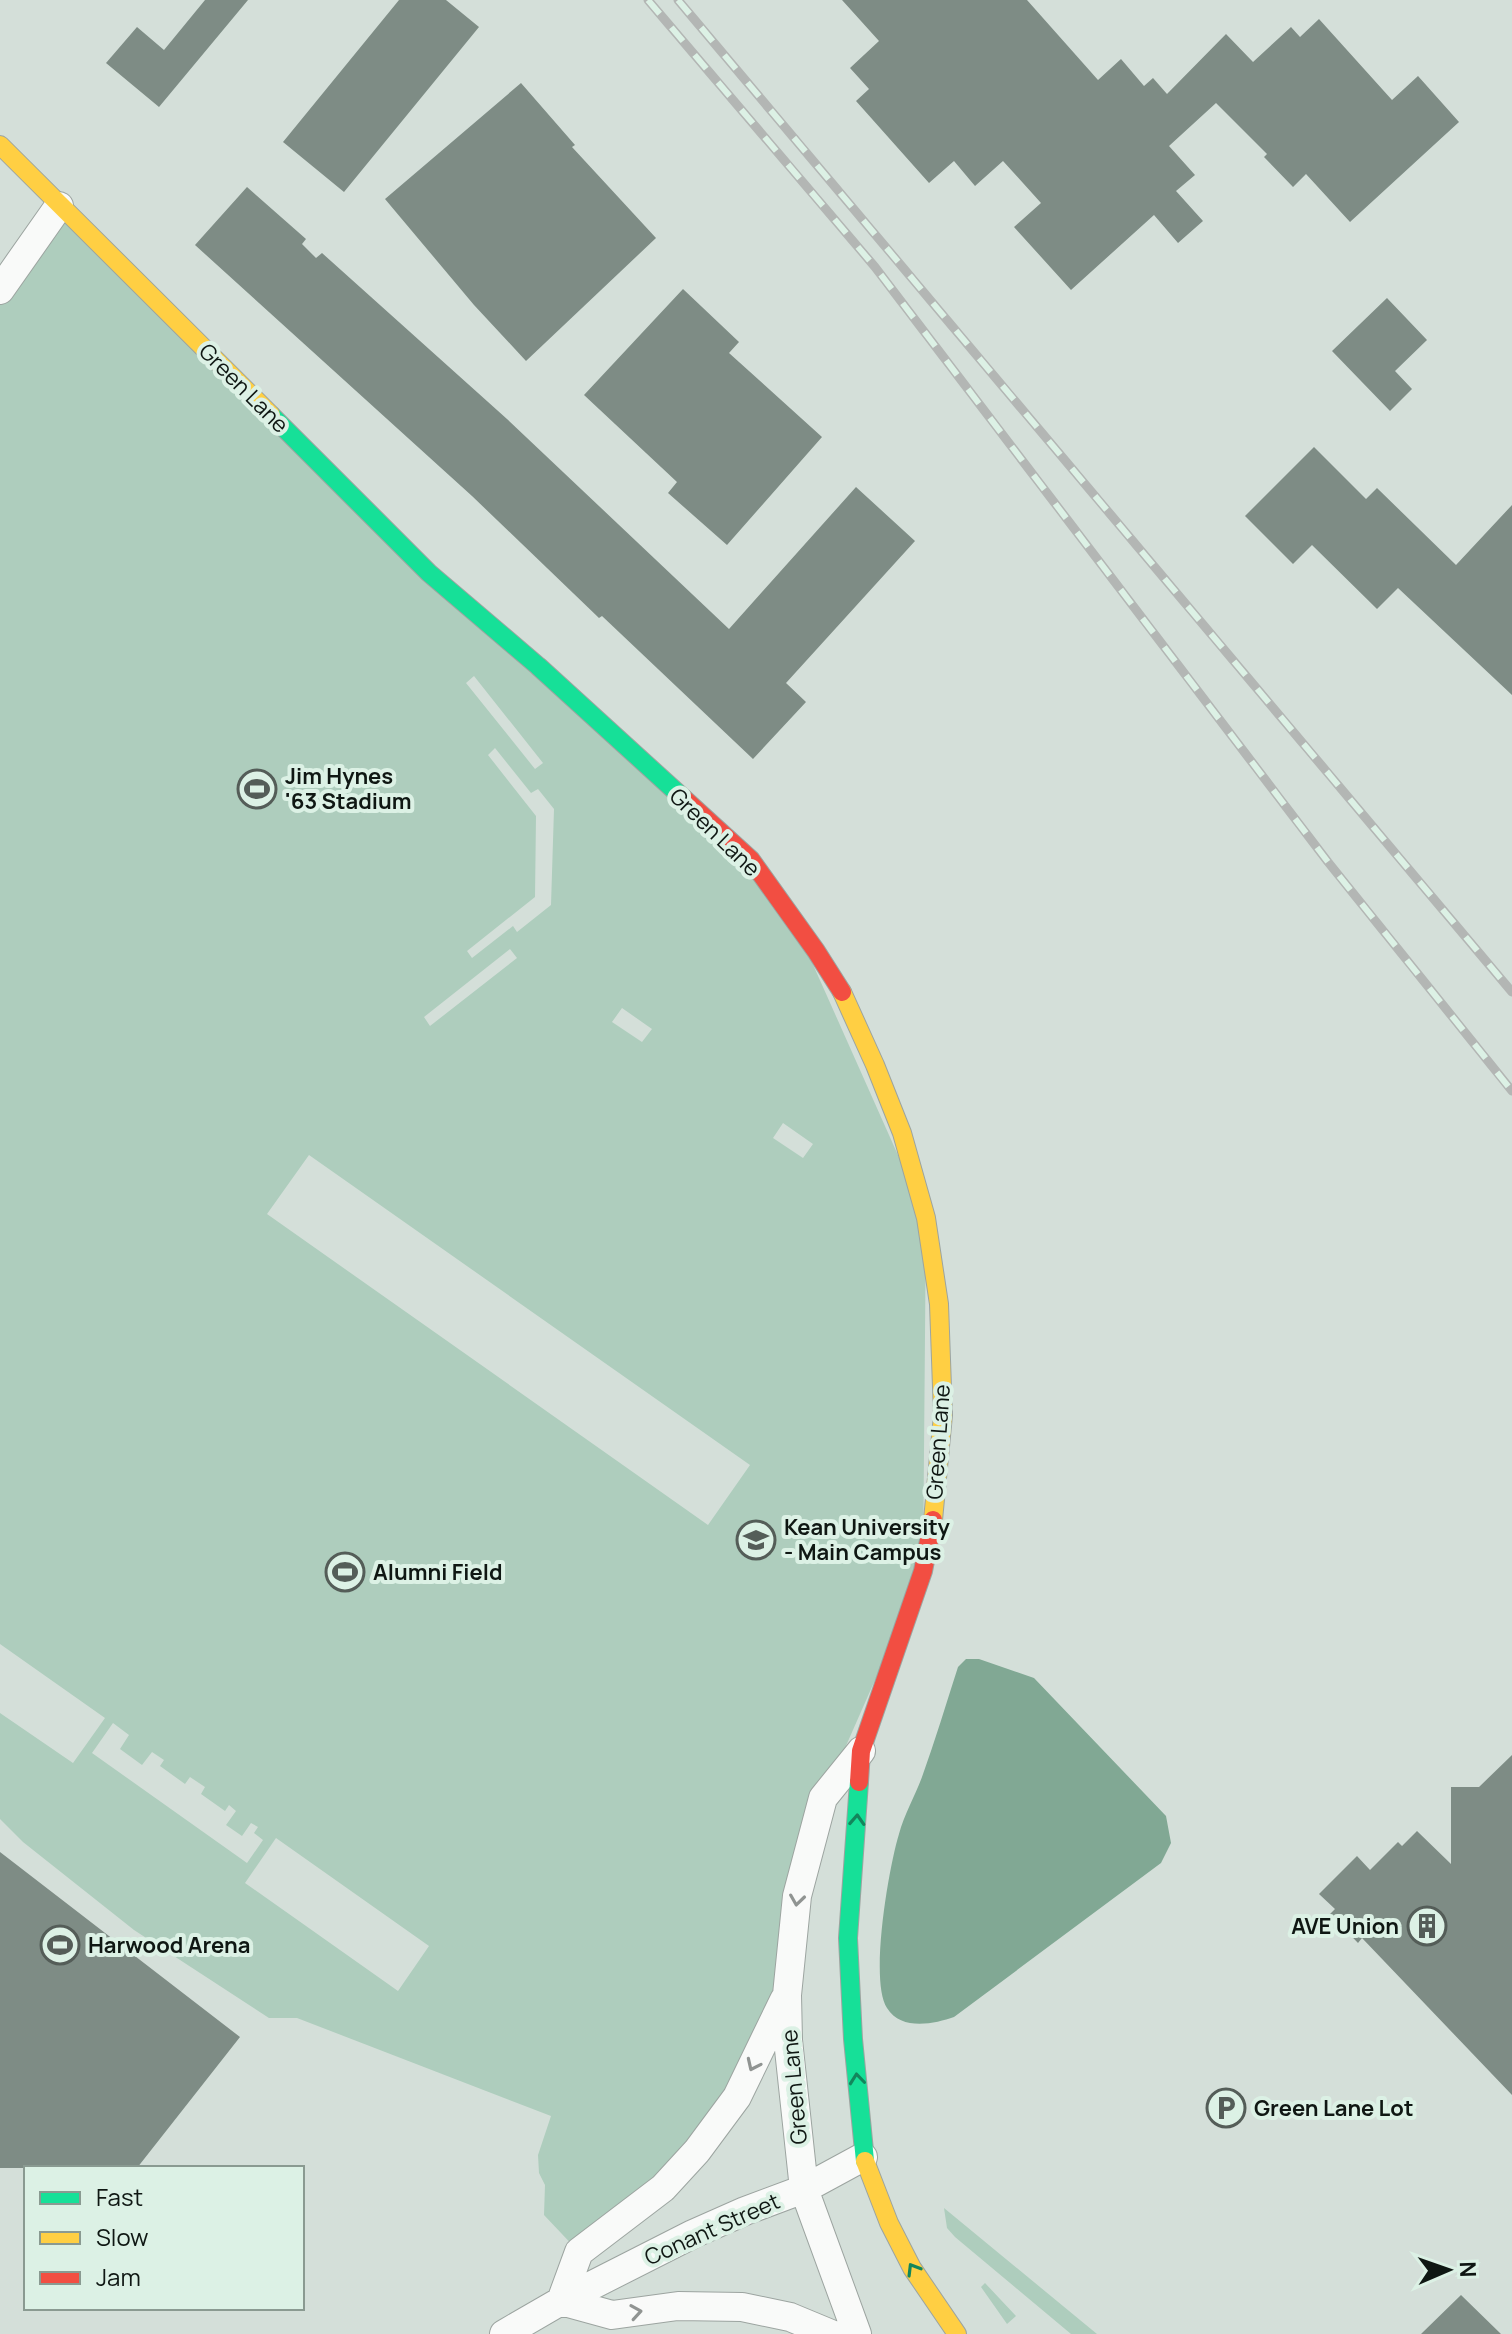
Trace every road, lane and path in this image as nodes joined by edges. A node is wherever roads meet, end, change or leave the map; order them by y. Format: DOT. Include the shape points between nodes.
graph roads {
  1 [pos="0,145"];
  2 [pos="59,206"];
  3 [pos="0,290"];
  4 [pos="861,1751"];
  5 [pos="787,1995"];
  6 [pos="863,2157"];
  7 [pos="804,2189"];
  8 [pos="561,2301"];
  9 [pos="504,2334"];
  10 [pos="831,2334"];
  11 [pos="857,2334"];
  12 [pos="957,2334"];
  1 -- 2 [label="street, Green Lane"];
  2 -- 3 [label="street"];
  2 -- 4 [label="street, Green Lane" via="429,573 751,860 841,991 902,1133 926,1218 943,1353 942,1429 923,1571"];
  4 -- 5 [label="street, Green Lane, one-way" via="823,1798 815,1822 797,1896"];
  6 -- 4 [label="street, Green Lane, one-way" via="848,1938"];
  5 -- 7 [label="street, Green Lane"];
  5 -- 8 [label="street, Conant Street, one-way" via="737,2097 663,2188 579,2252"];
  6 -- 7 [label="street, Conant Street"];
  12 -- 6 [label="street, Green Lane, one-way" via="912,2268"];
  7 -- 8 [label="street, Conant Street" via="706,2228"];
  7 -- 11 [label="street, Green Lane"];
  8 -- 9 [label="street, Conant Street"];
  8 -- 10 [label="street, one-way" via="612,2315 678,2306 742,2307 790,2317"];
}
